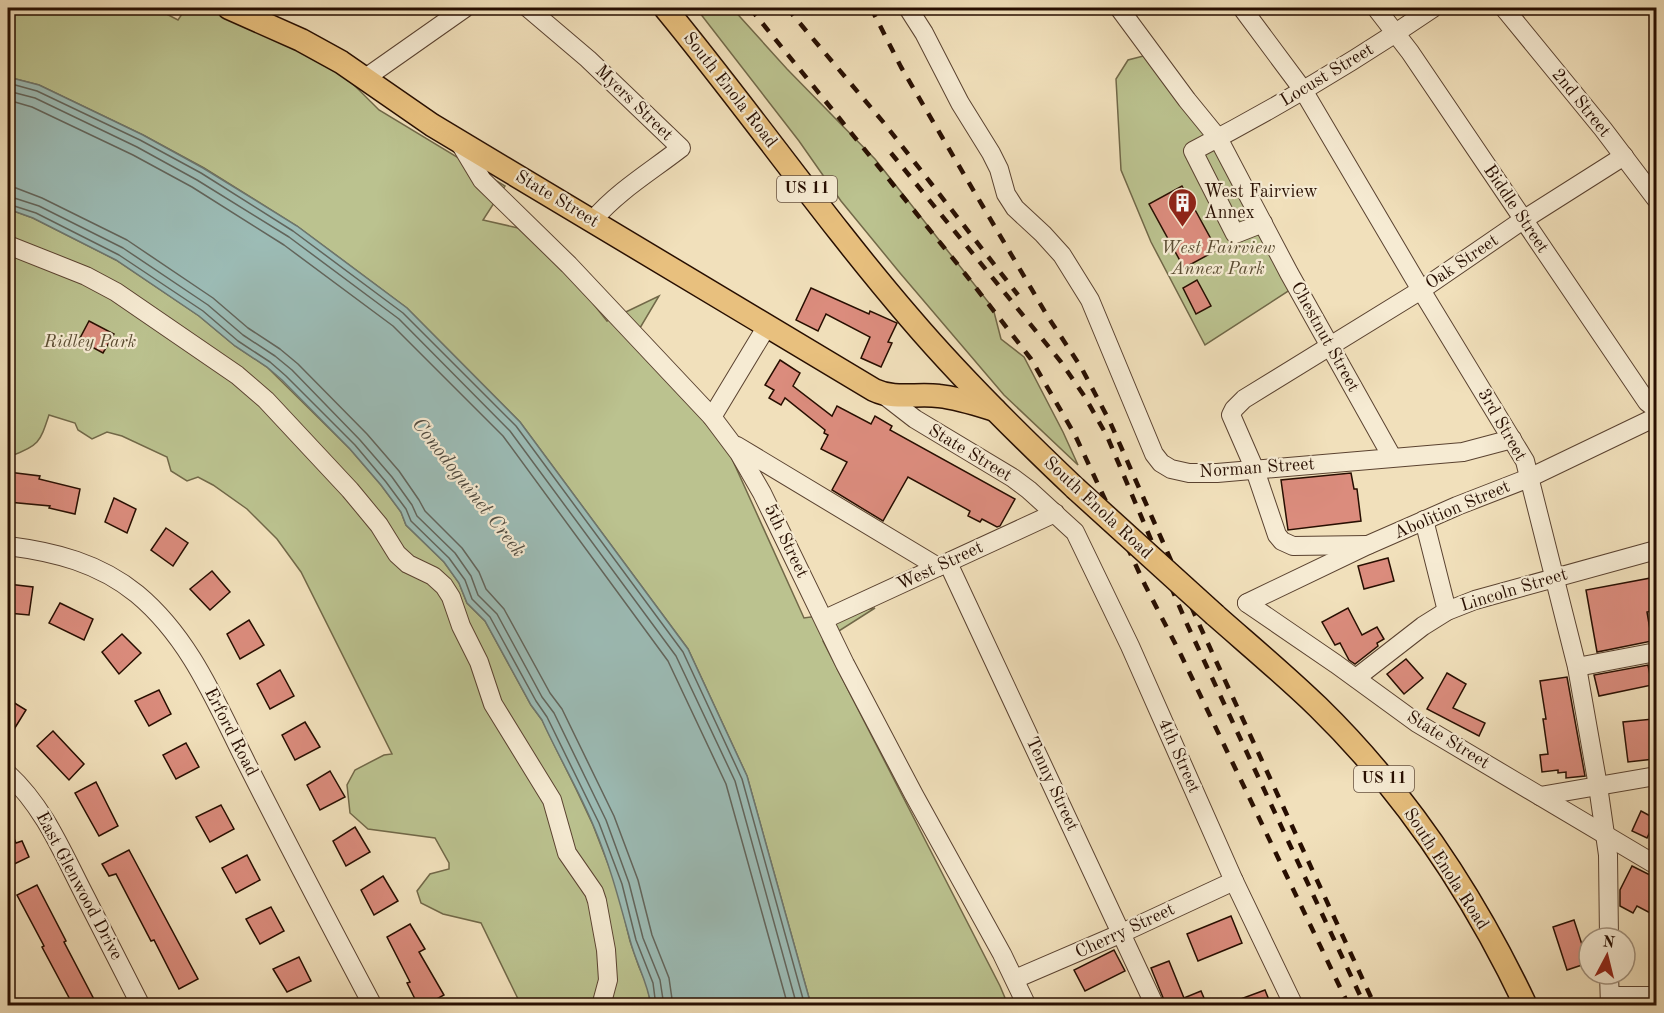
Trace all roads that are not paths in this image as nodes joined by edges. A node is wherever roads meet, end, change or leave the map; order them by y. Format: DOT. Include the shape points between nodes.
graph roads {
  1 [pos="229,8"];
  2 [pos="465,8"];
  3 [pos="528,8"];
  4 [pos="665,8"];
  5 [pos="908,8"];
  6 [pos="1119,8"];
  7 [pos="1242,8"];
  8 [pos="1376,8"];
  9 [pos="1433,8"];
  10 [pos="1504,8"];
  11 [pos="1396,33"];
  12 [pos="364,80"];
  13 [pos="1303,90"];
  14 [pos="1218,138"];
  15 [pos="457,140"];
  16 [pos="1624,156"];
  17 [pos="1656,199"];
  18 [pos="593,220"];
  19 [pos="1523,220"];
  20 [pos="1263,223"];
  21 [pos="8,245"];
  22 [pos="1421,290"];
  23 [pos="767,326"];
  24 [pos="1331,347"];
  25 [pos="954,367"];
  26 [pos="894,395"];
  27 [pos="1656,409"];
  28 [pos="994,410"];
  29 [pos="712,417"];
  30 [pos="1656,417"];
  31 [pos="1512,439"];
  32 [pos="733,444"];
  33 [pos="1392,457"];
  34 [pos="1255,470"];
  35 [pos="1529,478"];
  36 [pos="1055,513"];
  37 [pos="1424,520"];
  38 [pos="1368,545"];
  39 [pos="8,546"];
  40 [pos="1656,550"];
  41 [pos="943,565"];
  42 [pos="1555,577"];
  43 [pos="1247,603"];
  44 [pos="1447,610"];
  45 [pos="825,620"];
  46 [pos="1656,652"];
  47 [pos="1577,667"];
  48 [pos="1356,678"];
  49 [pos="8,774"];
  50 [pos="1656,776"];
  51 [pos="1598,786"];
  52 [pos="1540,796"];
  53 [pos="1606,835"];
  54 [pos="1656,865"];
  55 [pos="1234,881"];
  56 [pos="1609,926"];
  57 [pos="1122,933"];
  58 [pos="1015,979"];
  59 [pos="1609,986"];
  60 [pos="1656,996"];
  61 [pos="1610,1001"];
  62 [pos="141,1005"];
  63 [pos="373,1005"];
  64 [pos="601,1005"];
  65 [pos="1027,1005"];
  66 [pos="1155,1005"];
  67 [pos="1294,1005"];
  68 [pos="1526,1005"];
  1 -- 12 [label="main road, State Street" via="301,40"];
  2 -- 12 [label="street"];
  3 -- 18 [label="street, Myers Street" via="681,148 628,185"];
  4 -- 25 [label="main road, South Enola Road / US 11" via="867,267"];
  5 -- 34 [label="street, Norman Street" via="991,153 1006,194 1020,214 1062,255 1090,300 1154,454 1171,469 1189,473"];
  6 -- 14 [label="street, Chestnut Street"];
  7 -- 13 [label="street, 3rd Street"];
  8 -- 11 [label="street, Biddle Street"];
  9 -- 11 [label="street, Locust Street"];
  10 -- 16 [label="street, 2nd Street"];
  11 -- 13 [label="street, Locust Street"];
  11 -- 19 [label="street, Biddle Street"];
  12 -- 15 [label="main road, State Street"];
  13 -- 14 [label="street, Locust Street"];
  13 -- 22 [label="street, 3rd Street"];
  14 -- 20 [label="street, Chestnut Street"];
  14 -- 20 [label="street, Locust Street" via="1193,151 1235,234"];
  15 -- 18 [label="main road, State Street"];
  15 -- 29 [label="street, 5th Street" via="482,180 569,265"];
  16 -- 17 [label="street, 2nd Street"];
  16 -- 19 [label="street, Oak Street"];
  18 -- 23 [label="main road, State Street"];
  19 -- 22 [label="street, Oak Street"];
  19 -- 27 [label="street, Biddle Street" via="1647,402"];
  20 -- 24 [label="street, Chestnut Street"];
  21 -- 64 [label="street" via="87,276 116,292 237,375 316,451 379,525 397,554 444,586 479,662 493,704 552,800 567,853 594,892 608,980"];
  22 -- 24 [label="street, Oak Street"];
  22 -- 31 [label="street, 3rd Street"];
  23 -- 26 [label="main road, State Street"];
  23 -- 29 [label="street"];
  24 -- 33 [label="street, Chestnut Street"];
  24 -- 34 [label="street, Oak Street" via="1258,390 1234,409 1231,415"];
  25 -- 26 [label="main road"];
  25 -- 28 [label="main road, South Enola Road / US 11"];
  26 -- 28 [label="main road, State Street" via="957,398"];
  26 -- 36 [label="street, State Street" via="915,419 1013,478"];
  28 -- 68 [label="main road, South Enola Road / US 11, bridge" via="1317,706 1384,779 1471,904"];
  29 -- 32 [label="street, 5th Street"];
  30 -- 35 [label="street, Abolition Street"];
  31 -- 33 [label="street, Norman Street" via="1463,452"];
  31 -- 35 [label="street, 3rd Street" via="1525,460"];
  32 -- 41 [label="street"];
  32 -- 45 [label="street, 5th Street" via="762,493"];
  33 -- 34 [label="street, Norman Street"];
  34 -- 38 [label="street" via="1282,541 1293,546"];
  35 -- 37 [label="street, Abolition Street"];
  35 -- 42 [label="street, 3rd Street"];
  36 -- 41 [label="street, West Street"];
  36 -- 55 [label="street, 4th Street" via="1079,539"];
  37 -- 38 [label="street, Abolition Street"];
  37 -- 44 [label="street"];
  38 -- 43 [label="street, Abolition Street"];
  39 -- 63 [label="street, Erford Road" via="65,556 105,572 135,593 171,627 214,699"];
  40 -- 42 [label="street, Lincoln Street"];
  41 -- 45 [label="street, West Street"];
  41 -- 57 [label="street, Tenny Street"];
  42 -- 44 [label="street, Lincoln Street"];
  42 -- 47 [label="street, 3rd Street"];
  43 -- 48 [label="street, State Street"];
  44 -- 48 [label="street, Lincoln Street"];
  45 -- 58 [label="street, 5th Street" via="914,795"];
  46 -- 47 [label="street"];
  47 -- 51 [label="street, 3rd Street"];
  48 -- 52 [label="street, State Street" via="1418,723"];
  49 -- 62 [label="street, East Glenwood Drive" via="25,790 49,827"];
  50 -- 51 [label="street"];
  51 -- 52 [label="street"];
  51 -- 53 [label="street, 3rd Street"];
  52 -- 53 [label="street, State Street"];
  53 -- 54 [label="street, State Street"];
  53 -- 56 [label="street, 3rd Street"];
  55 -- 57 [label="street, Cherry Street"];
  55 -- 67 [label="street, 4th Street"];
  57 -- 58 [label="street, Cherry Street"];
  57 -- 66 [label="street, Tenny Street"];
  58 -- 65 [label="street, 5th Street"];
  59 -- 61 [label="street"];
  60 -- 61 [label="street"];
}
